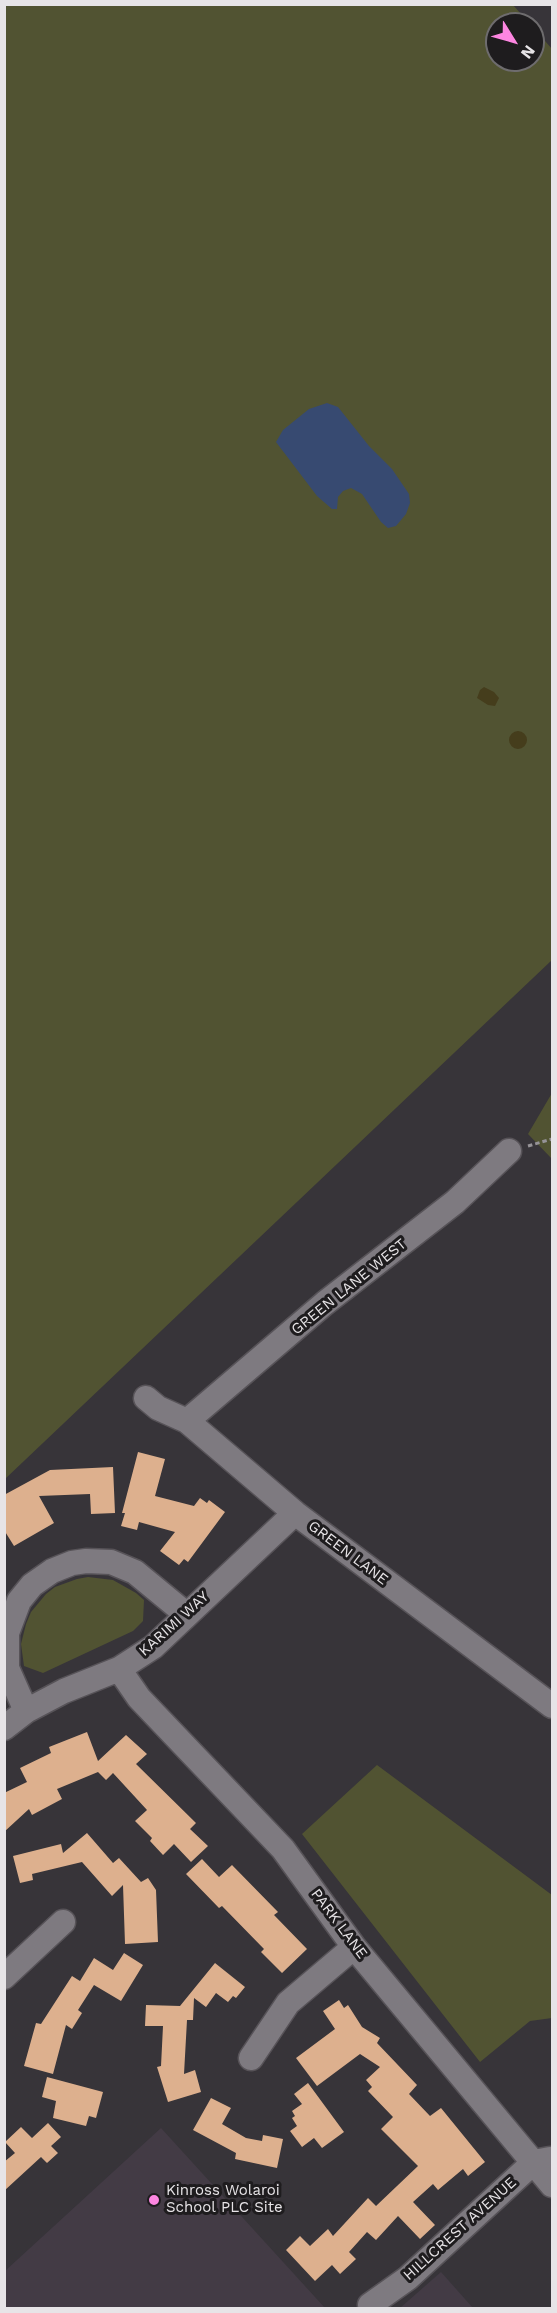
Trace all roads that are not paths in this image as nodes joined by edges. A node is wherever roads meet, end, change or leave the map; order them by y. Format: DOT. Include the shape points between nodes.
graph roads {
  1 [pos="509,1151"];
  2 [pos="146,1398"];
  3 [pos="187,1421"];
  4 [pos="296,1513"];
  5 [pos="186,1614"];
  6 [pos="119,1669"];
  7 [pos="552,1706"];
  8 [pos="26,1711"];
  9 [pos="4,1728"];
  10 [pos="63,1922"];
  11 [pos="354,1947"];
  12 [pos="4,1977"];
  13 [pos="251,2058"];
  14 [pos="543,2161"];
  15 [pos="552,2185"];
  16 [pos="370,2305"];
  1 -- 3 [label="street, GREEN LANE WEST" via="455,1203 326,1303"];
  2 -- 3 [label="street, GREEN LANE"];
  3 -- 4 [label="street, GREEN LANE"];
  4 -- 5 [label="street, KARIMI WAY"];
  4 -- 7 [label="street, GREEN LANE"];
  5 -- 6 [label="street, KARIMI WAY" via="153,1647"];
  5 -- 8 [label="street" via="135,1572 111,1562 72,1563 52,1571 32,1585 19,1601 7,1633 7,1668"];
  6 -- 8 [label="street, KARIMI WAY"];
  6 -- 11 [label="street, PARK LANE" via="139,1698 283,1849"];
  8 -- 9 [label="street, KARIMI WAY"];
  10 -- 12 [label="street"];
  11 -- 13 [label="street" via="288,2003"];
  11 -- 14 [label="street, PARK LANE"];
  14 -- 15 [label="street, PARK LANE"];
  14 -- 16 [label="street, HILLCREST AVENUE" via="408,2278"];
}
